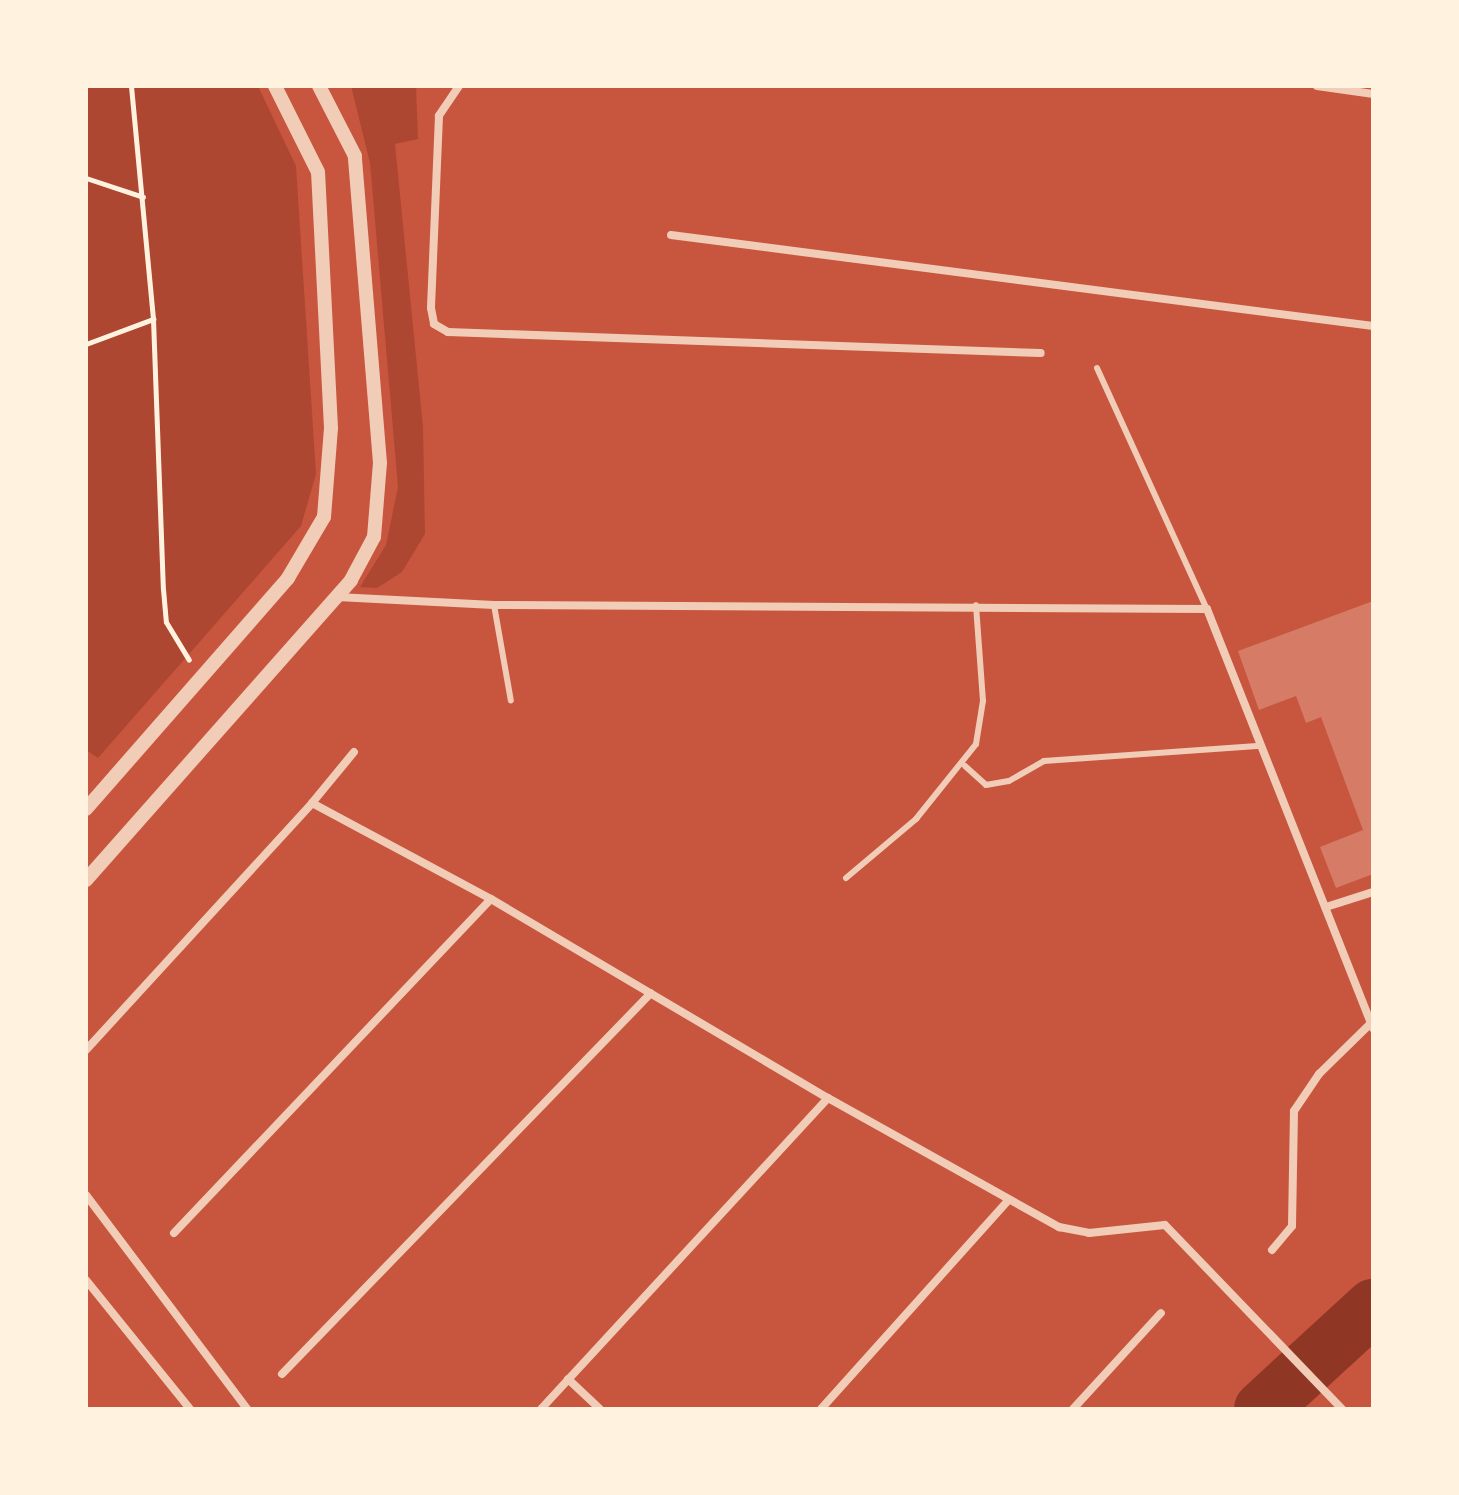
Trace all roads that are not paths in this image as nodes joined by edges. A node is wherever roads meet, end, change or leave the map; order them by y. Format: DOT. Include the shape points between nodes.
graph roads {
  1 [pos="275,86"];
  2 [pos="319,86"];
  3 [pos="459,86"];
  4 [pos="1317,86"];
  5 [pos="1373,94"];
  6 [pos="671,235"];
  7 [pos="1373,326"];
  8 [pos="1041,353"];
  9 [pos="1097,368"];
  10 [pos="336,597"];
  11 [pos="494,605"];
  12 [pos="976,605"];
  13 [pos="1207,609"];
  14 [pos="511,701"];
  15 [pos="1260,746"];
  16 [pos="354,752"];
  17 [pos="965,766"];
  18 [pos="312,803"];
  19 [pos="86,809"];
  20 [pos="846,878"];
  21 [pos="86,880"];
  22 [pos="1373,892"];
  23 [pos="491,899"];
  24 [pos="1326,907"];
  25 [pos="651,993"];
  26 [pos="1372,1026"];
  27 [pos="86,1050"];
  28 [pos="828,1098"];
  29 [pos="86,1195"];
  30 [pos="1007,1202"];
  31 [pos="174,1233"];
  32 [pos="1272,1250"];
  33 [pos="86,1280"];
  34 [pos="1161,1313"];
  35 [pos="282,1374"];
  36 [pos="568,1379"];
  37 [pos="190,1409"];
  38 [pos="247,1409"];
  39 [pos="541,1409"];
  40 [pos="600,1409"];
  41 [pos="821,1409"];
  42 [pos="1073,1409"];
  43 [pos="1342,1409"];
  1 -- 19 [label="street" via="318,172 328,495 311,547"];
  2 -- 10 [label="street" via="355,156 381,499 374,537"];
  3 -- 8 [label="street" via="445,99 438,131 431,308 434,324 448,332"];
  4 -- 5 [label="street"];
  6 -- 7 [label="street"];
  9 -- 13 [label="lane"];
  10 -- 11 [label="street"];
  10 -- 21 [label="street"];
  11 -- 12 [label="street"];
  11 -- 14 [label="lane"];
  12 -- 13 [label="street"];
  12 -- 17 [label="lane" via="982,728"];
  13 -- 15 [label="street"];
  15 -- 17 [label="lane" via="1044,761 986,785"];
  15 -- 24 [label="street"];
  16 -- 18 [label="street"];
  17 -- 20 [label="lane"];
  18 -- 23 [label="street"];
  18 -- 27 [label="street"];
  22 -- 24 [label="street"];
  23 -- 25 [label="street"];
  23 -- 31 [label="street"];
  24 -- 26 [label="street"];
  25 -- 28 [label="street"];
  25 -- 35 [label="street"];
  26 -- 32 [label="street" via="1319,1074 1294,1111 1292,1226"];
  28 -- 30 [label="street"];
  28 -- 36 [label="street"];
  29 -- 38 [label="street"];
  30 -- 41 [label="street"];
  30 -- 43 [label="street" via="1089,1233 1165,1225 1273,1331"];
  33 -- 37 [label="street"];
  34 -- 42 [label="street"];
  36 -- 39 [label="street"];
  36 -- 40 [label="street"];
}
